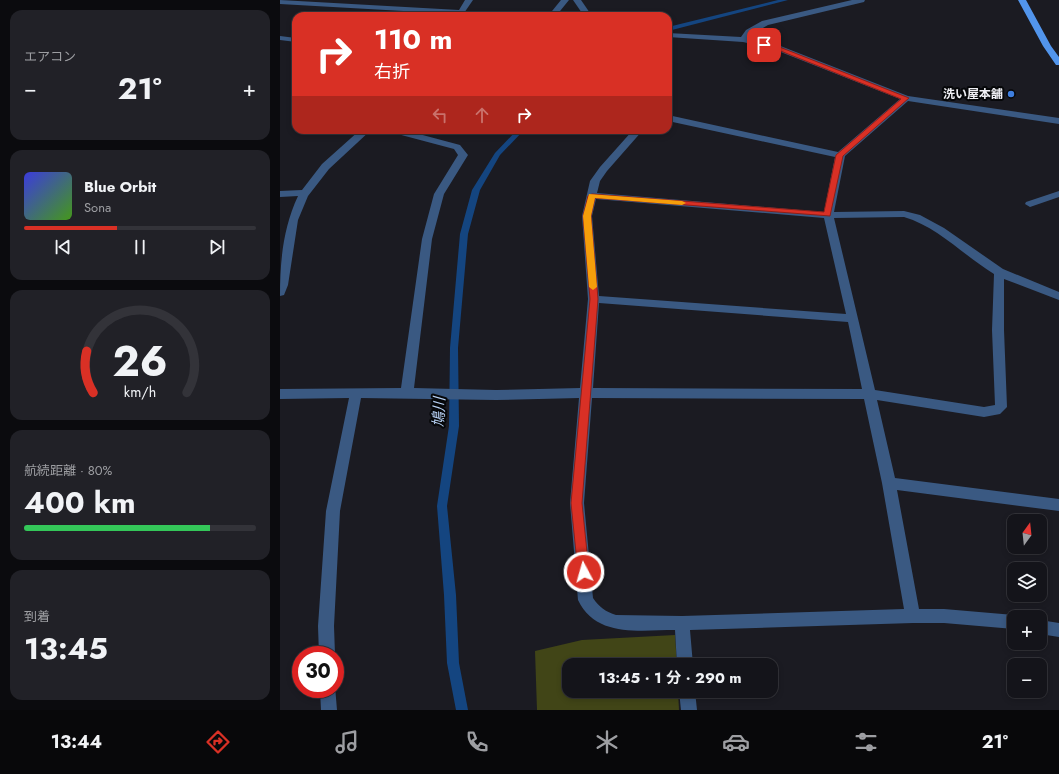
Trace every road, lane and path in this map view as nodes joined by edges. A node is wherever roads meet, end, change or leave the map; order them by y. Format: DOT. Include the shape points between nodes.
graph roads {
  1 [pos="468,0"];
  2 [pos="565,0"];
  3 [pos="577,0"];
  4 [pos="862,0"];
  5 [pos="1022,0"];
  6 [pos="280,2"];
  7 [pos="429,12"];
  8 [pos="460,12"];
  9 [pos="555,12"];
  10 [pos="585,12"];
  11 [pos="672,35"];
  12 [pos="280,38"];
  13 [pos="292,40"];
  14 [pos="743,40"];
  15 [pos="1059,63"];
  16 [pos="906,98"];
  17 [pos="672,119"];
  18 [pos="1059,121"];
  19 [pos="361,134"];
  20 [pos="408,134"];
  21 [pos="634,134"];
  22 [pos="840,155"];
  23 [pos="304,193"];
  24 [pos="280,194"];
  25 [pos="1059,194"];
  26 [pos="592,196"];
  27 [pos="1030,204"];
  28 [pos="828,215"];
  29 [pos="285,233"];
  30 [pos="999,272"];
  31 [pos="280,292"];
  32 [pos="1059,296"];
  33 [pos="594,299"];
  34 [pos="853,318"];
  35 [pos="412,393"];
  36 [pos="586,393"];
  37 [pos="280,394"];
  38 [pos="356,394"];
  39 [pos="870,394"];
  40 [pos="889,483"];
  41 [pos="1059,505"];
  42 [pos="913,616"];
  43 [pos="1007,621"];
  44 [pos="682,623"];
  45 [pos="1047,628"];
  46 [pos="1059,630"];
  47 [pos="327,646"];
  48 [pos="684,658"];
  49 [pos="328,698"];
  50 [pos="688,698"];
  51 [pos="329,710"];
  52 [pos="689,710"];
  1 -- 8 [label="street"];
  2 -- 9 [label="street"];
  3 -- 10 [label="street"];
  4 -- 14 [label="street" via="765,22 749,32"];
  5 -- 15 [label="main road"];
  6 -- 7 [label="street"];
  11 -- 14 [label="street"];
  12 -- 13 [label="street"];
  14 -- 16 [label="street" via="775,47"];
  16 -- 18 [label="street"];
  16 -- 22 [label="street"];
  17 -- 22 [label="street"];
  19 -- 23 [label="street" via="327,163"];
  20 -- 35 [label="street" via="457,147 462,155 440,194 427,239"];
  21 -- 26 [label="street" via="603,169 595,181"];
  22 -- 28 [label="street"];
  23 -- 24 [label="street"];
  23 -- 29 [label="street"];
  25 -- 27 [label="street"];
  26 -- 28 [label="street"];
  26 -- 33 [label="street" via="587,216"];
  28 -- 30 [label="street" via="913,216"];
  28 -- 34 [label="street"];
  29 -- 31 [label="street" via="286,266"];
  30 -- 32 [label="street"];
  30 -- 39 [label="street" via="1001,407 997,411 984,412"];
  33 -- 34 [label="street"];
  33 -- 36 [label="street"];
  34 -- 39 [label="street"];
  35 -- 36 [label="street"];
  35 -- 38 [label="street"];
  36 -- 39 [label="street"];
  36 -- 44 [label="street" via="577,503 586,600 603,618 616,622"];
  37 -- 38 [label="street"];
  38 -- 47 [label="street" via="333,511"];
  39 -- 40 [label="street"];
  40 -- 41 [label="street"];
  40 -- 42 [label="street"];
  42 -- 43 [label="street"];
  42 -- 44 [label="street"];
  44 -- 48 [label="street"];
  45 -- 46 [label="street"];
  49 -- 51 [label="street"];
  50 -- 52 [label="street"];
}
